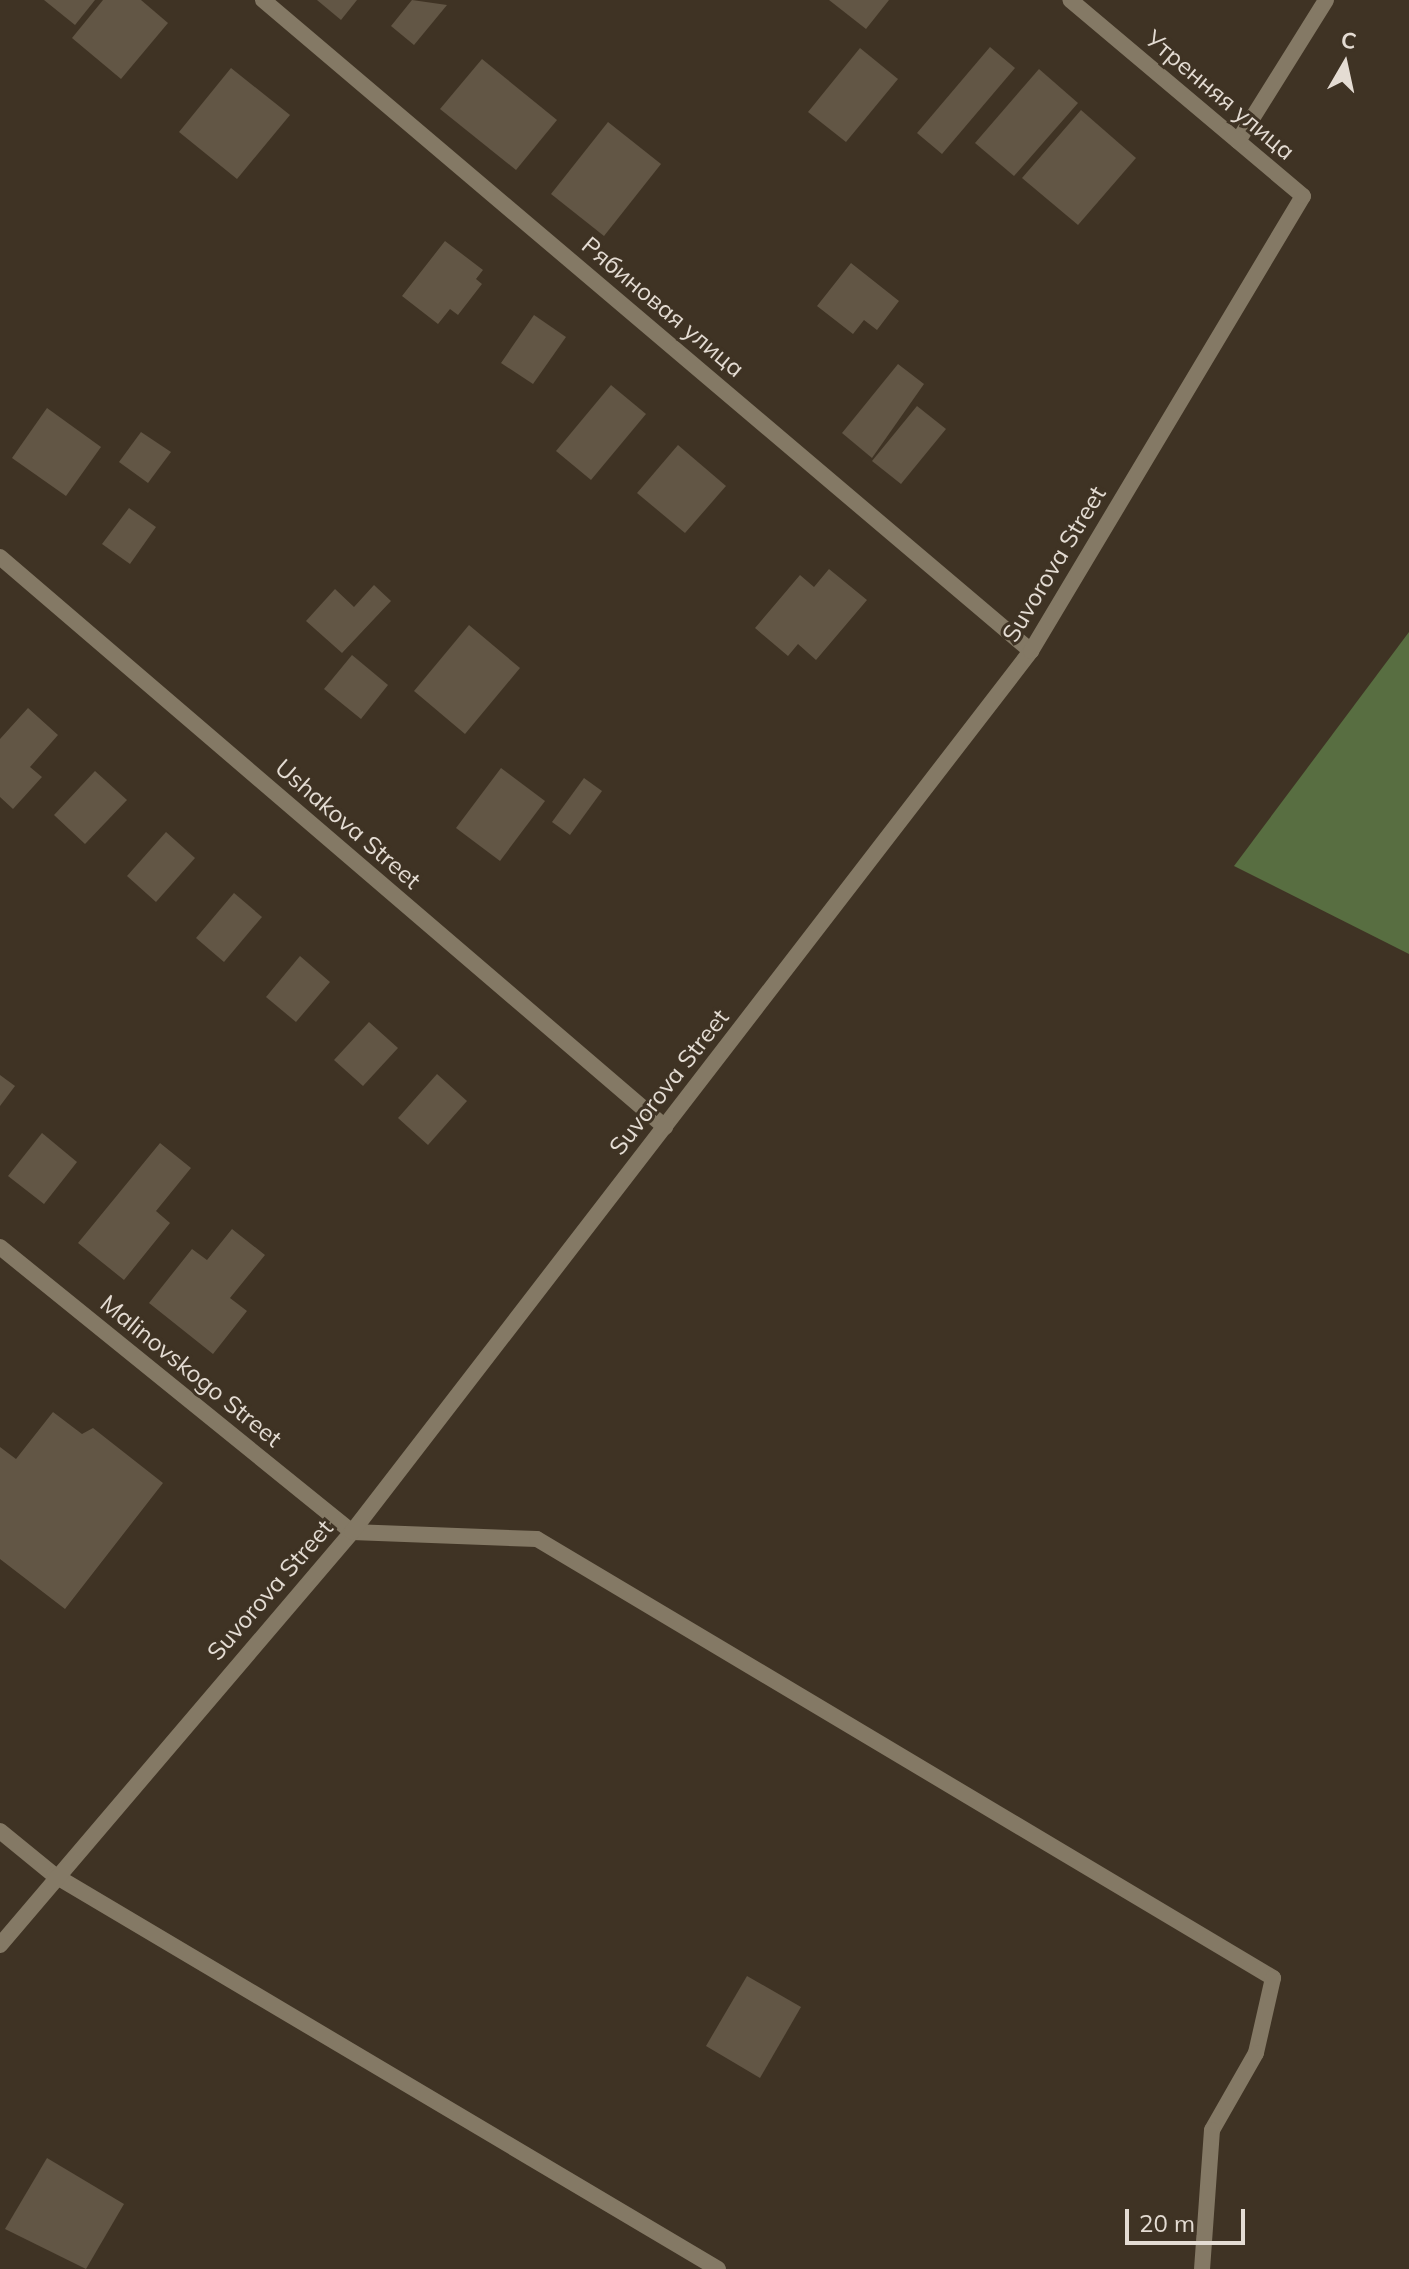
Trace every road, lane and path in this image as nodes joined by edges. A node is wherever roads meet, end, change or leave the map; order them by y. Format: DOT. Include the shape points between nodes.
graph roads {
  1 [pos="263,0"];
  2 [pos="1070,0"];
  3 [pos="1326,0"];
  4 [pos="1238,141"];
  5 [pos="1303,196"];
  6 [pos="0,557"];
  7 [pos="1031,651"];
  8 [pos="665,1127"];
  9 [pos="0,1247"];
  10 [pos="352,1532"];
  11 [pos="0,1831"];
  12 [pos="54,1875"];
  13 [pos="0,1945"];
  14 [pos="718,2269"];
  15 [pos="1202,2269"];
  1 -- 7 [label="street, Рябиновая улица"];
  2 -- 4 [label="street, Утренняя улица"];
  3 -- 4 [label="street"];
  4 -- 5 [label="street, Утренняя улица"];
  5 -- 7 [label="street, Suvorova Street"];
  6 -- 8 [label="street, Ushakova Street"];
  7 -- 8 [label="street, Suvorova Street"];
  8 -- 10 [label="street, Suvorova Street"];
  9 -- 10 [label="street, Malinovskogo Street"];
  10 -- 12 [label="street, Suvorova Street"];
  10 -- 15 [label="street" via="537,1539 1273,1978 1256,2053 1212,2130"];
  11 -- 12 [label="street"];
  12 -- 13 [label="street, Suvorova Street"];
  12 -- 14 [label="street"];
}
